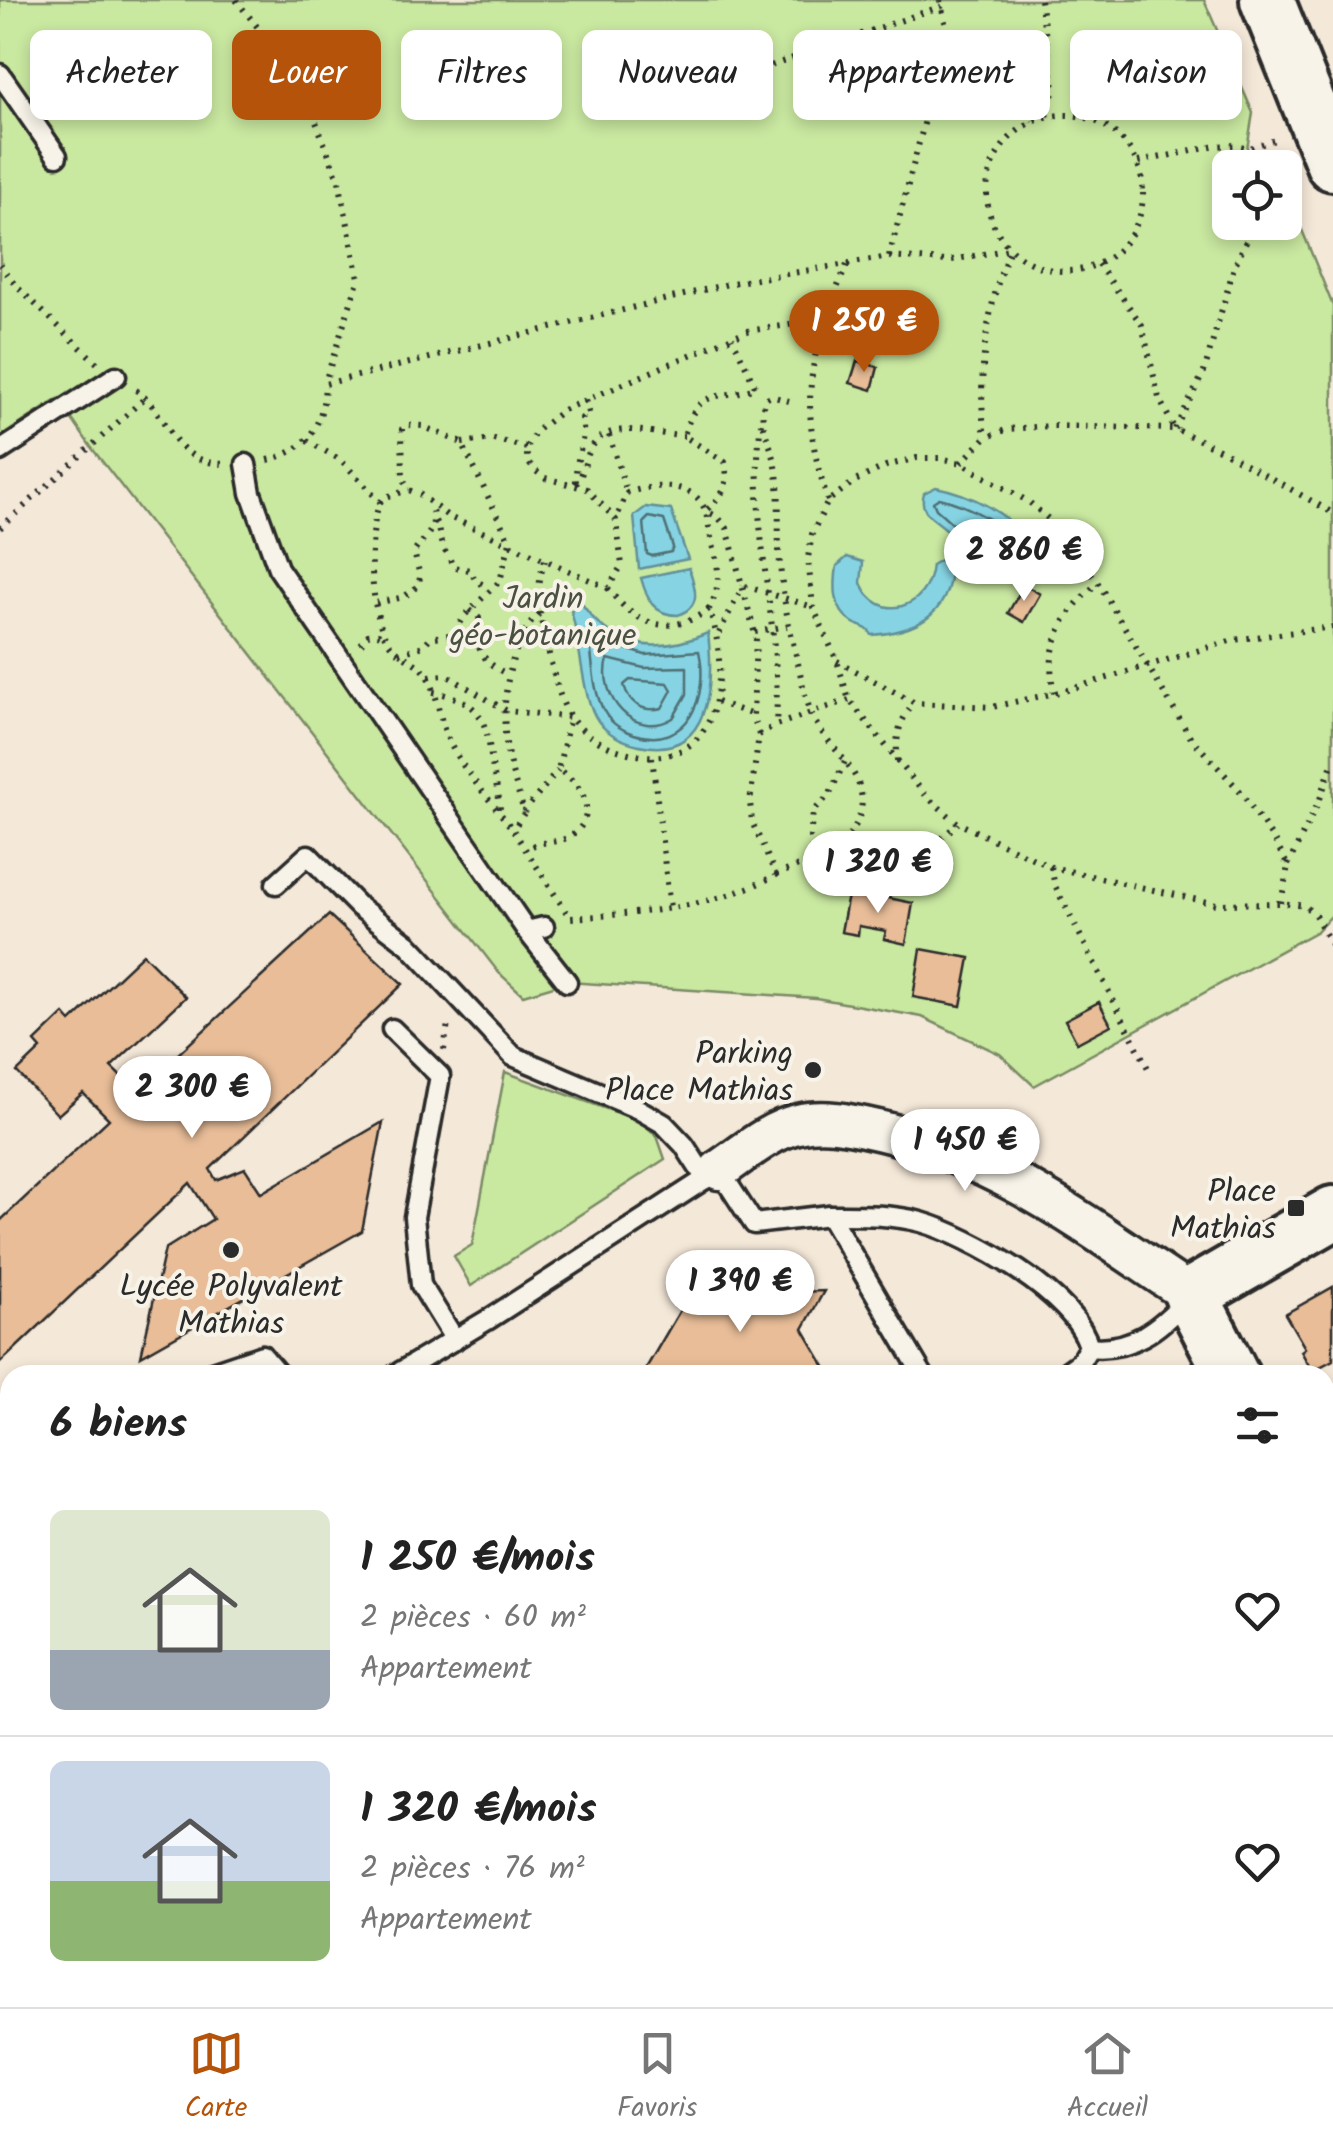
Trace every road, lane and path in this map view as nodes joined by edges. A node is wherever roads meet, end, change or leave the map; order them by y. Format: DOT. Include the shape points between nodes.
graph roads {
  1 [pos="236,0"];
  2 [pos="1040,0"];
  3 [pos="1267,0"];
  4 [pos="943,2"];
  5 [pos="948,30"];
  6 [pos="1045,30"];
  7 [pos="1050,63"];
  8 [pos="773,64"];
  9 [pos="0,74"];
  10 [pos="1050,102"];
  11 [pos="1050,116"];
  12 [pos="925,120"];
  13 [pos="1037,120"];
  14 [pos="1031,122"];
  15 [pos="1326,145"];
  16 [pos="57,156"];
  17 [pos="1138,162"];
  18 [pos="1247,240"];
  19 [pos="1010,249"];
  20 [pos="888,257"];
  21 [pos="0,264"];
  22 [pos="848,264"];
  23 [pos="1098,264"];
  24 [pos="822,320"];
  25 [pos="732,337"];
  26 [pos="116,376"];
  27 [pos="325,384"];
  28 [pos="756,388"];
  29 [pos="146,398"];
  30 [pos="586,399"];
  31 [pos="765,399"];
  32 [pos="789,401"];
  33 [pos="761,421"];
  34 [pos="1174,428"];
  35 [pos="609,435"];
  36 [pos="684,436"];
  37 [pos="985,438"];
  38 [pos="307,441"];
  39 [pos="462,443"];
  40 [pos="527,448"];
  41 [pos="0,451"];
  42 [pos="962,462"];
  43 [pos="246,464"];
  44 [pos="576,484"];
  45 [pos="409,490"];
  46 [pos="627,492"];
  47 [pos="828,501"];
  48 [pos="380,502"];
  49 [pos="431,505"];
  50 [pos="706,511"];
  51 [pos="1333,513"];
  52 [pos="435,520"];
  53 [pos="616,520"];
  54 [pos="0,528"];
  55 [pos="510,542"];
  56 [pos="545,560"];
  57 [pos="1098,583"];
  58 [pos="744,586"];
  59 [pos="608,588"];
  60 [pos="485,592"];
  61 [pos="768,595"];
  62 [pos="782,600"];
  63 [pos="376,603"];
  64 [pos="814,607"];
  65 [pos="710,609"];
  66 [pos="470,610"];
  67 [pos="539,614"];
  68 [pos="788,626"];
  69 [pos="1333,626"];
  70 [pos="774,628"];
  71 [pos="755,632"];
  72 [pos="718,635"];
  73 [pos="398,654"];
  74 [pos="837,661"];
  75 [pos="1147,664"];
  76 [pos="429,676"];
  77 [pos="509,676"];
  78 [pos="433,692"];
  79 [pos="1054,693"];
  80 [pos="849,700"];
  81 [pos="717,702"];
  82 [pos="915,703"];
  83 [pos="507,711"];
  84 [pos="810,712"];
  85 [pos="752,715"];
  86 [pos="570,717"];
  87 [pos="776,725"];
  88 [pos="759,736"];
  89 [pos="652,757"];
  90 [pos="846,760"];
  91 [pos="1333,761"];
  92 [pos="897,762"];
  93 [pos="558,770"];
  94 [pos="500,812"];
  95 [pos="524,813"];
  96 [pos="958,823"];
  97 [pos="513,830"];
  98 [pos="526,850"];
  99 [pos="814,858"];
  100 [pos="1288,866"];
  101 [pos="1051,867"];
  102 [pos="865,872"];
  103 [pos="776,875"];
  104 [pos="276,884"];
  105 [pos="1281,903"];
  106 [pos="670,908"];
  107 [pos="1333,948"];
  108 [pos="567,982"];
  109 [pos="448,984"];
  110 [pos="392,1028"];
  111 [pos="1151,1074"];
  112 [pos="440,1076"];
  113 [pos="712,1174"];
  114 [pos="1333,1213"];
  115 [pos="829,1215"];
  116 [pos="1201,1288"];
  117 [pos="456,1340"];
  118 [pos="1089,1347"];
  119 [pos="232,1365"];
  120 [pos="270,1365"];
  121 [pos="431,1365"];
  122 [pos="916,1365"];
  123 [pos="1076,1365"];
  124 [pos="1228,1365"];
  125 [pos="1255,1365"];
  1 -- 27 [label="path" via="285,62 339,181 359,278"];
  2 -- 6 [label="path"];
  3 -- 15 [label="main road"];
  4 -- 5 [label="path"];
  4 -- 8 [label="path"];
  7 -- 10 [label="path"];
  9 -- 16 [label="lane"];
  11 -- 17 [label="path" via="1069,114 1100,124"];
  12 -- 20 [label="path"];
  13 -- 14 [label="path"];
  14 -- 19 [label="path" via="996,154 988,178 995,228"];
  15 -- 17 [label="path" via="1234,144"];
  17 -- 23 [label="path" via="1144,186 1134,232"];
  18 -- 34 [label="path" via="1204,372"];
  19 -- 20 [label="path" via="947,261"];
  19 -- 23 [label="path" via="1052,270"];
  19 -- 37 [label="path" via="996,283 986,352 980,401"];
  20 -- 22 [label="path"];
  21 -- 26 [label="path"];
  22 -- 24 [label="path"];
  22 -- 27 [label="path" via="732,283"];
  23 -- 34 [label="path" via="1142,325 1159,398"];
  24 -- 25 [label="path"];
  24 -- 47 [label="path" via="810,373 809,427"];
  25 -- 28 [label="path"];
  25 -- 30 [label="path"];
  26 -- 29 [label="path"];
  26 -- 41 [label="lane"];
  27 -- 38 [label="path" via="323,413"];
  28 -- 31 [label="path"];
  28 -- 36 [label="path" via="698,403"];
  29 -- 43 [label="path" via="188,452 209,463"];
  29 -- 54 [label="path"];
  30 -- 40 [label="path" via="546,421"];
  30 -- 44 [label="path"];
  31 -- 32 [label="path"];
  31 -- 33 [label="path"];
  33 -- 61 [label="path" via="760,555"];
  33 -- 62 [label="path" via="778,471"];
  34 -- 37 [label="path" via="1051,426"];
  34 -- 51 [label="path"];
  35 -- 36 [label="path" via="630,430"];
  35 -- 44 [label="path" via="592,446"];
  35 -- 46 [label="path"];
  36 -- 50 [label="path" via="725,462 728,484"];
  37 -- 42 [label="path"];
  38 -- 43 [label="path" via="274,460"];
  38 -- 48 [label="path" via="341,460"];
  39 -- 40 [label="path" via="494,439"];
  39 -- 45 [label="path" via="422,426 402,429"];
  39 -- 55 [label="path"];
  40 -- 44 [label="path" via="527,460 545,478"];
  42 -- 47 [label="path" via="918,458 886,466"];
  42 -- 57 [label="path" via="1030,502 1059,528"];
  43 -- 108 [label="lane" via="278,568"];
  44 -- 53 [label="path"];
  45 -- 48 [label="path"];
  45 -- 49 [label="path"];
  46 -- 50 [label="path" via="676,488"];
  46 -- 53 [label="path"];
  47 -- 64 [label="path" via="808,558"];
  48 -- 63 [label="path" via="372,539"];
  49 -- 52 [label="path"];
  49 -- 55 [label="path"];
  50 -- 58 [label="path" via="727,528"];
  50 -- 65 [label="path" via="719,574"];
  52 -- 60 [label="path" via="453,568 470,570"];
  52 -- 63 [label="path" via="414,552 418,585 404,597"];
  53 -- 59 [label="path" via="622,565"];
  55 -- 56 [label="path"];
  55 -- 60 [label="path" via="500,580"];
  56 -- 59 [label="path"];
  56 -- 67 [label="path"];
  57 -- 75 [label="path"];
  57 -- 79 [label="path" via="1073,606 1054,639"];
  58 -- 61 [label="path"];
  58 -- 71 [label="path"];
  58 -- 72 [label="path"];
  59 -- 65 [label="path" via="630,615 648,622 684,624"];
  60 -- 66 [label="path"];
  61 -- 62 [label="path"];
  61 -- 70 [label="path"];
  62 -- 64 [label="path"];
  62 -- 68 [label="path"];
  63 -- 73 [label="path"];
  64 -- 74 [label="path"];
  65 -- 72 [label="path"];
  66 -- 73 [label="path" via="455,634"];
  66 -- 77 [label="path" via="479,618 476,646 486,662"];
  67 -- 77 [label="path" via="518,642"];
  67 -- 86 [label="path"];
  68 -- 70 [label="path"];
  68 -- 84 [label="path"];
  69 -- 75 [label="path" via="1233,640"];
  70 -- 71 [label="path"];
  70 -- 87 [label="path"];
  71 -- 85 [label="path"];
  72 -- 81 [label="path"];
  73 -- 76 [label="path"];
  74 -- 80 [label="path"];
  74 -- 82 [label="path"];
  75 -- 79 [label="path"];
  75 -- 100 [label="path" via="1191,738 1242,792"];
  76 -- 78 [label="path"];
  76 -- 83 [label="path" via="446,675"];
  77 -- 83 [label="path"];
  78 -- 94 [label="path" via="454,751"];
  78 -- 94 [label="path" via="458,696 487,726"];
  79 -- 82 [label="path" via="992,708"];
  80 -- 84 [label="path"];
  80 -- 92 [label="path"];
  81 -- 85 [label="path"];
  81 -- 89 [label="path" via="688,748"];
  82 -- 92 [label="path" via="896,735"];
  83 -- 86 [label="path"];
  83 -- 95 [label="path" via="507,750"];
  84 -- 87 [label="path"];
  84 -- 90 [label="path"];
  85 -- 88 [label="path"];
  86 -- 89 [label="path" via="608,747"];
  86 -- 93 [label="path"];
  87 -- 88 [label="path"];
  88 -- 103 [label="path" via="752,822"];
  89 -- 106 [label="path"];
  90 -- 99 [label="path" via="813,812"];
  90 -- 99 [label="path" via="857,778 860,818"];
  91 -- 100 [label="path"];
  92 -- 96 [label="path"];
  93 -- 95 [label="path"];
  93 -- 98 [label="path" via="585,797 582,822 574,834"];
  94 -- 97 [label="path"];
  95 -- 97 [label="path"];
  96 -- 101 [label="path"];
  96 -- 102 [label="path" via="898,878"];
  97 -- 98 [label="path"];
  98 -- 106 [label="path" via="570,918"];
  99 -- 103 [label="path"];
  100 -- 105 [label="path"];
  101 -- 105 [label="path" via="1216,904"];
  101 -- 111 [label="path"];
  103 -- 106 [label="path" via="711,902"];
  104 -- 109 [label="lane" via="308,855"];
  105 -- 107 [label="path" via="1305,906"];
  109 -- 112 [label="path"];
  109 -- 113 [label="lane" via="513,1056 638,1108 664,1124"];
  110 -- 112 [label="lane"];
  112 -- 117 [label="lane" via="414,1217 421,1285"];
  113 -- 115 [label="lane" via="754,1224"];
  113 -- 116 [label="street" via="798,1124 853,1124 989,1167"];
  113 -- 117 [label="lane"];
  114 -- 116 [label="main road"];
  115 -- 118 [label="lane" via="881,1215 958,1237 1053,1299 1074,1317"];
  115 -- 122 [label="lane"];
  116 -- 118 [label="lane" via="1136,1342"];
  116 -- 124 [label="main road"];
  116 -- 125 [label="main road"];
  117 -- 121 [label="lane"];
  118 -- 123 [label="lane"];
  119 -- 120 [label="lane" via="262,1355"];
}
